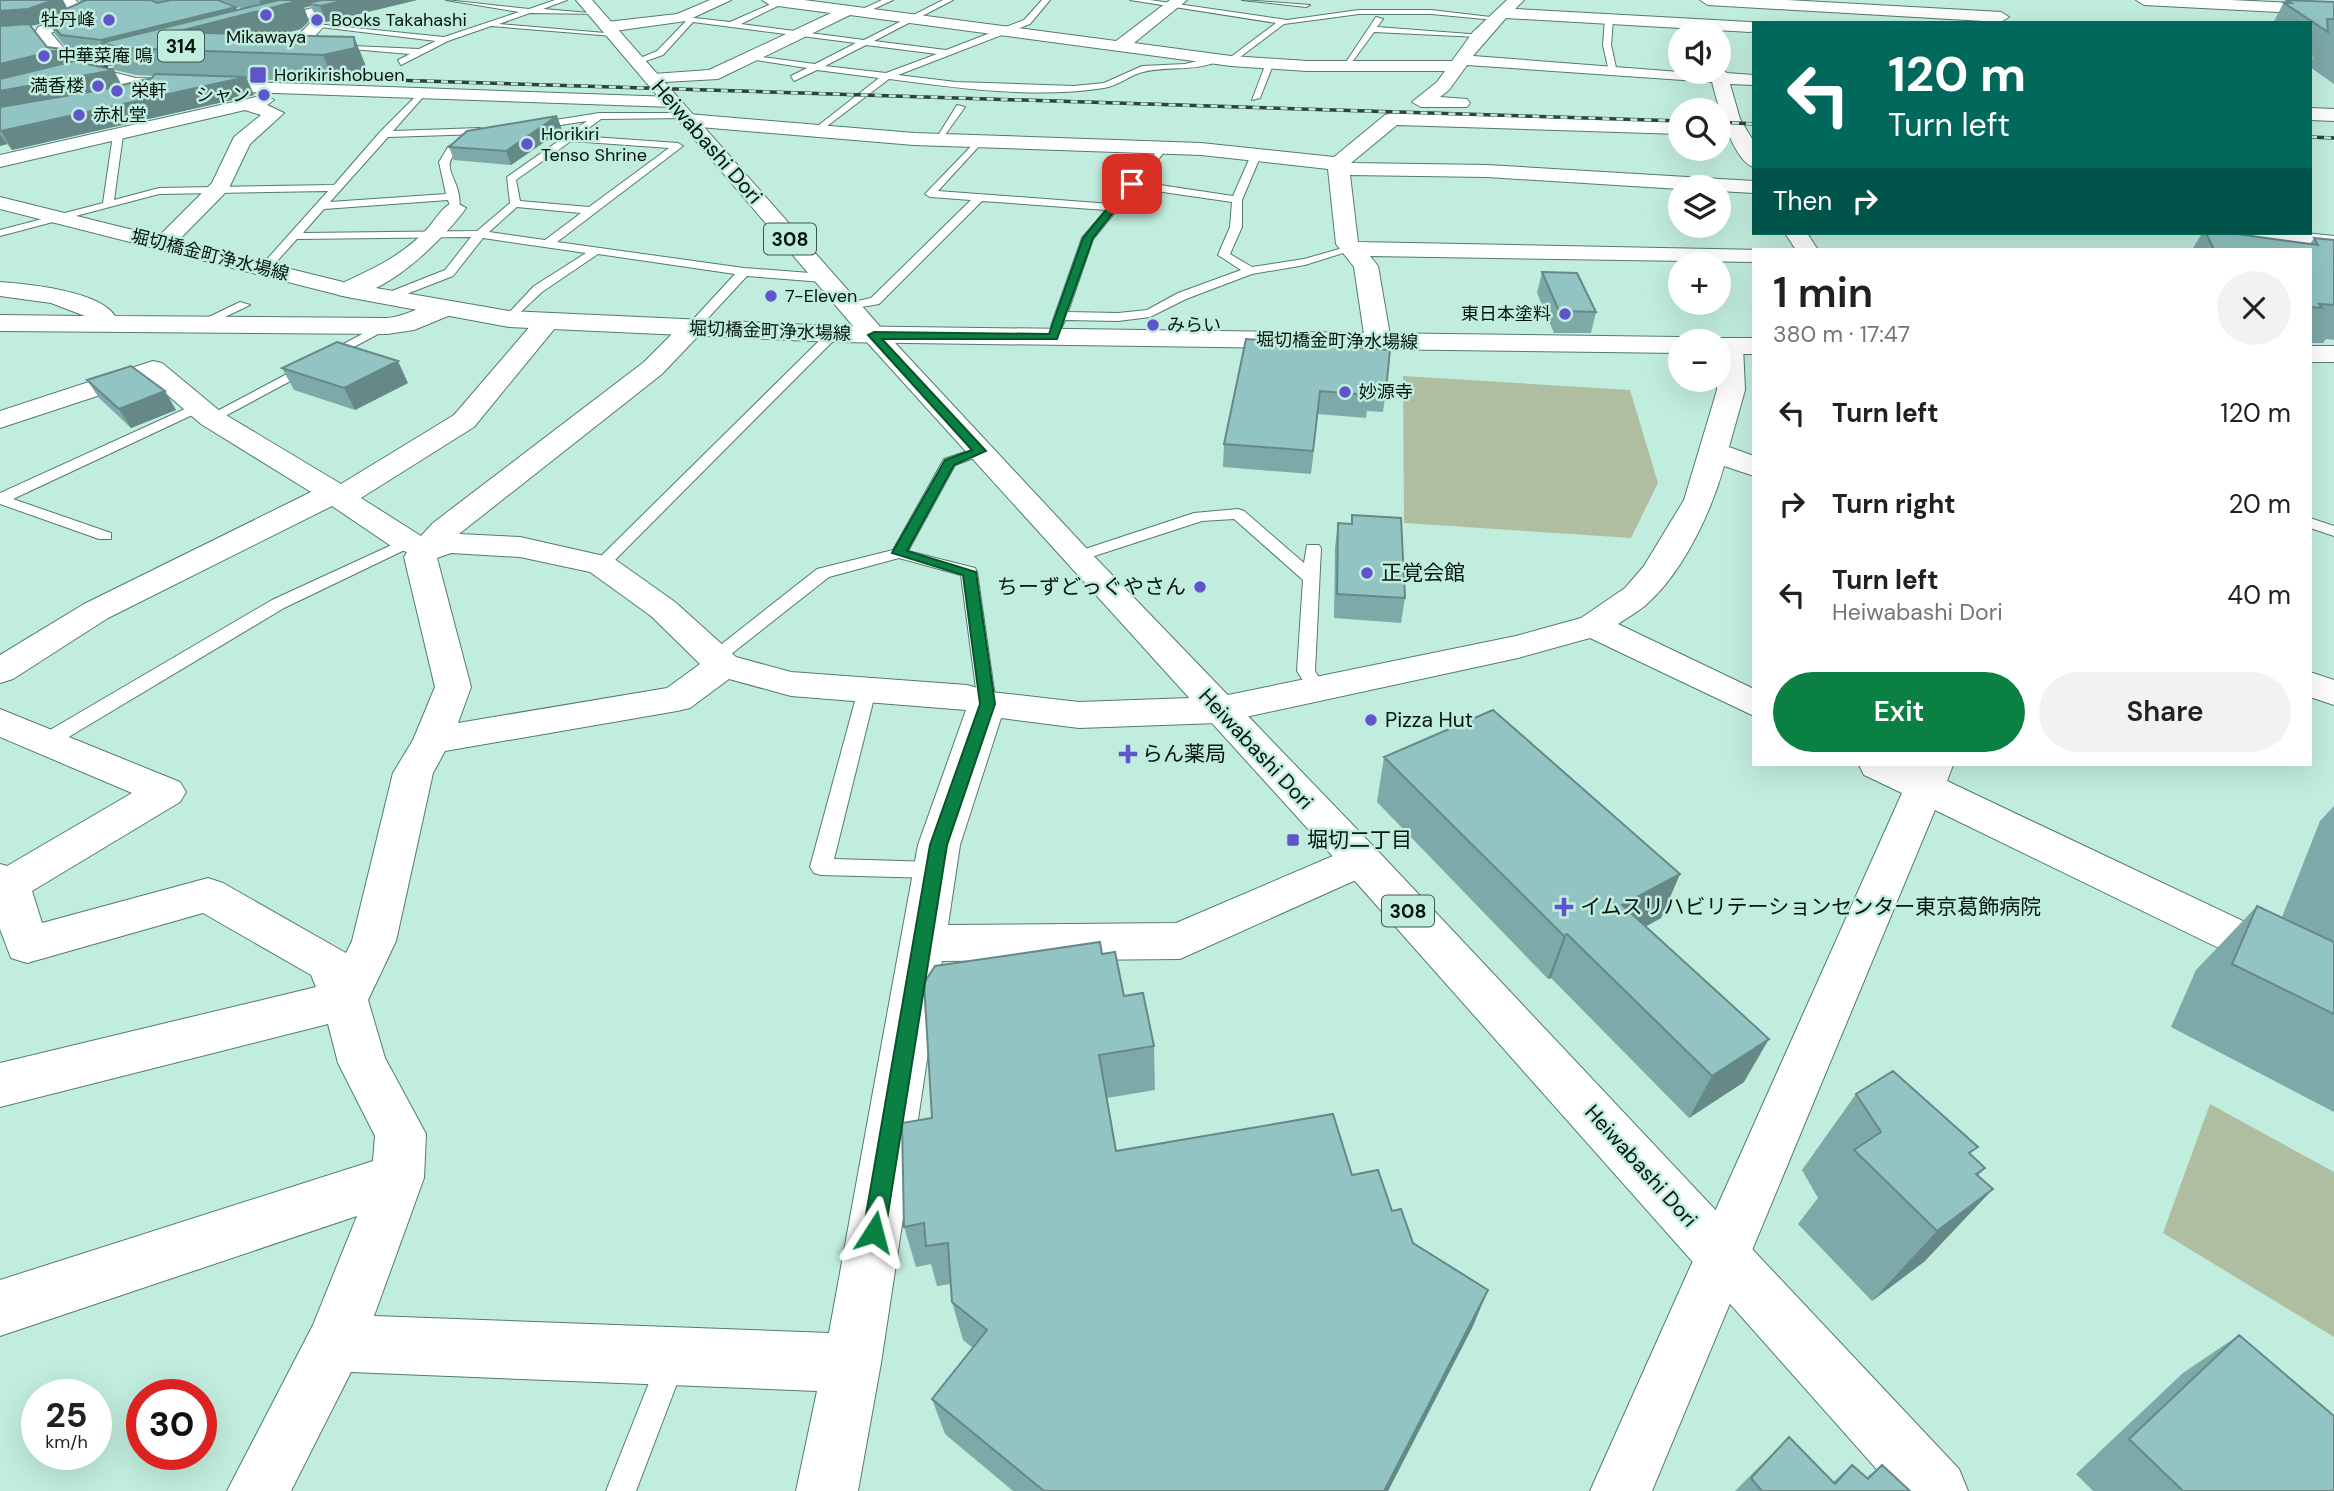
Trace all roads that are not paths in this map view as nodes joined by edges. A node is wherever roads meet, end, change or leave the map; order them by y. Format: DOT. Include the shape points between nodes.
graph roads {
  1 [pos="65,0"];
  2 [pos="362,0"];
  3 [pos="450,0"];
  4 [pos="563,0"];
  5 [pos="584,0"];
  6 [pos="723,0"];
  7 [pos="889,0"];
  8 [pos="949,0"];
  9 [pos="1046,0"];
  10 [pos="1134,0"];
  11 [pos="1246,0"];
  12 [pos="1516,0"];
  13 [pos="1694,0"];
  14 [pos="1708,0"];
  15 [pos="1985,0"];
  16 [pos="2144,0"];
  17 [pos="779,1"];
  18 [pos="1176,3"];
  19 [pos="1306,3"];
  20 [pos="856,10"];
  21 [pos="2334,10"];
  22 [pos="529,11"];
  23 [pos="1384,12"];
  24 [pos="1498,16"];
  25 [pos="1612,17"];
  26 [pos="915,18"];
  27 [pos="285,19"];
  28 [pos="685,19"];
  29 [pos="1306,20"];
  30 [pos="2004,20"];
  31 [pos="1283,21"];
  32 [pos="1701,21"];
  33 [pos="244,23"];
  34 [pos="1668,24"];
  35 [pos="606,25"];
  36 [pos="731,25"];
  37 [pos="316,26"];
  38 [pos="483,26"];
  39 [pos="1752,27"];
  40 [pos="1731,28"];
  41 [pos="1372,29"];
  42 [pos="1010,30"];
  43 [pos="43,33"];
  44 [pos="799,33"];
  45 [pos="22,34"];
  46 [pos="1479,35"];
  47 [pos="445,39"];
  48 [pos="868,42"];
  49 [pos="1120,46"];
  50 [pos="176,47"];
  51 [pos="323,47"];
  52 [pos="420,52"];
  53 [pos="949,52"];
  54 [pos="747,58"];
  55 [pos="1225,60"];
  56 [pos="637,61"];
  57 [pos="401,62"];
  58 [pos="262,63"];
  59 [pos="1348,63"];
  60 [pos="1461,63"];
  61 [pos="109,64"];
  62 [pos="1269,65"];
  63 [pos="817,68"];
  64 [pos="83,70"];
  65 [pos="1613,72"];
  66 [pos="1668,74"];
  67 [pos="887,76"];
  68 [pos="1731,77"];
  69 [pos="794,78"];
  70 [pos="653,79"];
  71 [pos="1752,80"];
  72 [pos="173,84"];
  73 [pos="307,89"];
  74 [pos="0,92"];
  75 [pos="422,93"];
  76 [pos="123,97"];
  77 [pos="1255,98"];
  78 [pos="609,100"];
  79 [pos="246,105"];
  80 [pos="960,107"];
  81 [pos="1668,111"];
  82 [pos="682,113"];
  83 [pos="2312,114"];
  84 [pos="2334,115"];
  85 [pos="598,116"];
  86 [pos="571,120"];
  87 [pos="1731,123"];
  88 [pos="526,127"];
  89 [pos="1668,128"];
  90 [pos="818,130"];
  91 [pos="492,132"];
  92 [pos="383,134"];
  93 [pos="118,135"];
  94 [pos="569,138"];
  95 [pos="937,140"];
  96 [pos="709,141"];
  97 [pos="979,141"];
  98 [pos="678,146"];
  99 [pos="1164,146"];
  100 [pos="1256,155"];
  101 [pos="3,157"];
  102 [pos="1752,158"];
  103 [pos="1338,167"];
  104 [pos="1132,184"];
  105 [pos="1752,187"];
  106 [pos="336,188"];
  107 [pos="214,191"];
  108 [pos="979,198"];
  109 [pos="1237,200"];
  110 [pos="453,202"];
  111 [pos="0,203"];
  112 [pos="108,204"];
  113 [pos="515,204"];
  114 [pos="321,206"];
  115 [pos="1112,207"];
  116 [pos="592,211"];
  117 [pos="60,217"];
  118 [pos="2334,222"];
  119 [pos="0,233"];
  120 [pos="437,234"];
  121 [pos="480,234"];
  122 [pos="2268,235"];
  123 [pos="2334,235"];
  124 [pos="296,236"];
  125 [pos="163,243"];
  126 [pos="548,243"];
  127 [pos="2334,243"];
  128 [pos="1350,249"];
  129 [pos="597,251"];
  130 [pos="1752,255"];
  131 [pos="264,269"];
  132 [pos="1250,271"];
  133 [pos="744,272"];
  134 [pos="823,278"];
  135 [pos="0,289"];
  136 [pos="347,290"];
  137 [pos="386,298"];
  138 [pos="244,305"];
  139 [pos="444,309"];
  140 [pos="509,318"];
  141 [pos="547,322"];
  142 [pos="0,323"];
  143 [pos="95,324"];
  144 [pos="852,325"];
  145 [pos="185,326"];
  146 [pos="387,326"];
  147 [pos="1057,327"];
  148 [pos="692,328"];
  149 [pos="1378,341"];
  150 [pos="1668,345"];
  151 [pos="1734,346"];
  152 [pos="2312,354"];
  153 [pos="2334,354"];
  154 [pos="153,369"];
  155 [pos="204,412"];
  156 [pos="0,420"];
  157 [pos="980,451"];
  158 [pos="1713,451"];
  159 [pos="1752,466"];
  160 [pos="337,495"];
  161 [pos="0,499"];
  162 [pos="2312,524"];
  163 [pos="2334,531"];
  164 [pos="105,536"];
  165 [pos="418,545"];
  166 [pos="1313,548"];
  167 [pos="899,553"];
  168 [pos="1076,557"];
  169 [pos="601,565"];
  170 [pos="1311,578"];
  171 [pos="1593,626"];
  172 [pos="719,661"];
  173 [pos="0,671"];
  174 [pos="2312,685"];
  175 [pos="1317,689"];
  176 [pos="867,690"];
  177 [pos="2334,693"];
  178 [pos="1752,703"];
  179 [pos="987,704"];
  180 [pos="1218,710"];
  181 [pos="0,723"];
  182 [pos="432,740"];
  183 [pos="45,742"];
  184 [pos="1883,766"];
  185 [pos="1929,776"];
  186 [pos="1361,860"];
  187 [pos="934,870"];
  188 [pos="3,885"];
  189 [pos="922,943"];
  190 [pos="2334,985"];
  191 [pos="345,1000"];
  192 [pos="0,1085"];
  193 [pos="398,1178"];
  194 [pos="1721,1254"];
  195 [pos="0,1308"];
  196 [pos="334,1343"];
  197 [pos="674,1356"];
  198 [pos="852,1363"];
  199 [pos="258,1491"];
  200 [pos="621,1491"];
  201 [pos="827,1491"];
  202 [pos="1621,1491"];
  203 [pos="1937,1491"];
  1 -- 43 [label="street" via="88,15"];
  2 -- 27 [label="street"];
  3 -- 22 [label="lane"];
  4 -- 22 [label="lane"];
  5 -- 35 [label="street, Heiwabashi Dori / 308"];
  6 -- 28 [label="street"];
  7 -- 20 [label="lane"];
  8 -- 26 [label="lane"];
  9 -- 42 [label="lane" via="1027,22"];
  10 -- 18 [label="lane"];
  11 -- 19 [label="lane"];
  12 -- 24 [label="street"];
  13 -- 32 [label="street"];
  14 -- 30 [label="street"];
  15 -- 30 [label="street"];
  16 -- 21 [label="street"];
  17 -- 20 [label="street"];
  17 -- 36 [label="lane"];
  18 -- 31 [label="lane"];
  18 -- 49 [label="street"];
  19 -- 29 [label="lane"];
  20 -- 26 [label="street"];
  20 -- 44 [label="street"];
  22 -- 35 [label="lane"];
  22 -- 38 [label="lane"];
  23 -- 24 [label="lane"];
  23 -- 29 [label="lane"];
  23 -- 41 [label="lane"];
  24 -- 25 [label="street"];
  24 -- 46 [label="street"];
  25 -- 34 [label="street"];
  25 -- 65 [label="lane" via="1607,45"];
  26 -- 42 [label="street"];
  26 -- 48 [label="lane"];
  27 -- 33 [label="street"];
  27 -- 37 [label="street"];
  28 -- 35 [label="street"];
  28 -- 36 [label="lane"];
  28 -- 56 [label="lane" via="660,53"];
  29 -- 31 [label="lane"];
  31 -- 55 [label="lane"];
  35 -- 38 [label="lane"];
  35 -- 56 [label="street, Heiwabashi Dori / 308"];
  36 -- 44 [label="lane"];
  37 -- 47 [label="lane"];
  37 -- 58 [label="street" via="303,45"];
  38 -- 47 [label="lane"];
  39 -- 40 [label="street"];
  41 -- 46 [label="lane"];
  41 -- 59 [label="lane"];
  42 -- 49 [label="street"];
  42 -- 53 [label="lane"];
  43 -- 45 [label="street"];
  43 -- 61 [label="street" via="64,58"];
  44 -- 48 [label="lane"];
  44 -- 54 [label="street"];
  46 -- 60 [label="street"];
  47 -- 52 [label="lane"];
  48 -- 53 [label="lane"];
  48 -- 63 [label="lane"];
  49 -- 55 [label="street"];
  50 -- 61 [label="street, 314"];
  51 -- 52 [label="lane"];
  52 -- 57 [label="lane"];
  53 -- 67 [label="lane"];
  54 -- 63 [label="lane"];
  54 -- 70 [label="street" via="712,75"];
  55 -- 62 [label="street"];
  55 -- 67 [label="lane" via="1142,69 1106,85 1074,89 956,85"];
  56 -- 70 [label="street, Heiwabashi Dori / 308"];
  59 -- 60 [label="street"];
  59 -- 62 [label="street"];
  60 -- 65 [label="street"];
  60 -- 81 [label="street" via="1443,86 1421,102"];
  61 -- 64 [label="street, 314"];
  62 -- 77 [label="lane"];
  63 -- 67 [label="lane"];
  63 -- 69 [label="lane"];
  64 -- 72 [label="street" via="136,83"];
  64 -- 74 [label="street, 314"];
  65 -- 66 [label="street"];
  67 -- 90 [label="lane"];
  68 -- 71 [label="street"];
  70 -- 82 [label="street, Heiwabashi Dori / 308"];
  72 -- 73 [label="street"];
  72 -- 76 [label="street"];
  73 -- 75 [label="street"];
  73 -- 79 [label="street"];
  75 -- 78 [label="street"];
  75 -- 92 [label="lane"];
  78 -- 82 [label="street"];
  78 -- 86 [label="lane"];
  79 -- 93 [label="street"];
  79 -- 107 [label="street" via="275,113 241,141 221,186"];
  80 -- 95 [label="lane"];
  82 -- 85 [label="lane"];
  82 -- 90 [label="street"];
  82 -- 96 [label="street, Heiwabashi Dori / 308"];
  83 -- 84 [label="street"];
  85 -- 86 [label="lane"];
  85 -- 94 [label="lane"];
  86 -- 88 [label="lane"];
  87 -- 102 [label="street"];
  89 -- 103 [label="street" via="1392,119"];
  90 -- 95 [label="street"];
  91 -- 92 [label="lane"];
  91 -- 110 [label="lane" via="467,140 446,156"];
  92 -- 106 [label="lane"];
  93 -- 101 [label="street"];
  93 -- 112 [label="lane"];
  94 -- 98 [label="lane"];
  94 -- 113 [label="lane" via="511,180"];
  95 -- 97 [label="street"];
  96 -- 98 [label="lane"];
  96 -- 134 [label="street, Heiwabashi Dori / 308"];
  97 -- 99 [label="street"];
  97 -- 108 [label="lane" via="930,194"];
  98 -- 116 [label="lane"];
  99 -- 100 [label="street"];
  99 -- 104 [label="lane"];
  100 -- 103 [label="street"];
  100 -- 109 [label="lane"];
  103 -- 105 [label="street"];
  103 -- 128 [label="street"];
  104 -- 109 [label="lane"];
  104 -- 115 [label="lane"];
  106 -- 107 [label="lane"];
  106 -- 114 [label="lane"];
  107 -- 112 [label="lane" via="159,191"];
  107 -- 125 [label="street"];
  108 -- 115 [label="lane"];
  108 -- 144 [label="lane"];
  109 -- 132 [label="lane" via="1238,216 1224,255"];
  110 -- 114 [label="lane"];
  110 -- 120 [label="street"];
  111 -- 117 [label="street, 堀切橋金町浄水場線"];
  112 -- 117 [label="lane"];
  113 -- 116 [label="lane"];
  113 -- 121 [label="lane"];
  114 -- 124 [label="lane"];
  115 -- 147 [label="lane" via="1088,238"];
  116 -- 126 [label="lane"];
  117 -- 119 [label="lane"];
  117 -- 125 [label="street, 堀切橋金町浄水場線"];
  118 -- 123 [label="street" via="2328,227"];
  120 -- 121 [label="lane"];
  120 -- 124 [label="lane"];
  120 -- 136 [label="street" via="392,270"];
  121 -- 126 [label="lane"];
  121 -- 137 [label="lane" via="449,273"];
  122 -- 127 [label="street"];
  124 -- 131 [label="lane"];
  125 -- 131 [label="street, 堀切橋金町浄水場線"];
  126 -- 129 [label="lane"];
  128 -- 130 [label="street"];
  128 -- 132 [label="lane"];
  128 -- 149 [label="street" via="1366,266"];
  129 -- 133 [label="lane"];
  129 -- 140 [label="lane" via="538,289"];
  131 -- 136 [label="street, 堀切橋金町浄水場線"];
  132 -- 147 [label="lane" via="1150,313"];
  133 -- 134 [label="lane"];
  133 -- 148 [label="lane"];
  134 -- 144 [label="street, Heiwabashi Dori / 308"];
  135 -- 143 [label="street" via="87,305 103,316"];
  136 -- 137 [label="street, 堀切橋金町浄水場線"];
  137 -- 139 [label="street, 堀切橋金町浄水場線"];
  138 -- 145 [label="lane"];
  139 -- 140 [label="street, 堀切橋金町浄水場線"];
  139 -- 146 [label="street" via="405,325"];
  140 -- 141 [label="street, 堀切橋金町浄水場線"];
  141 -- 148 [label="street, 堀切橋金町浄水場線"];
  141 -- 160 [label="street" via="464,421"];
  142 -- 143 [label="street"];
  143 -- 145 [label="street"];
  144 -- 147 [label="street, 堀切橋金町浄水場線"];
  144 -- 148 [label="street, 堀切橋金町浄水場線"];
  144 -- 157 [label="street, Heiwabashi Dori / 308"];
  144 -- 169 [label="lane"];
  145 -- 146 [label="street"];
  145 -- 154 [label="street"];
  146 -- 155 [label="lane"];
  147 -- 149 [label="street, 堀切橋金町浄水場線"];
  148 -- 165 [label="street" via="653,368 444,530"];
  149 -- 150 [label="street, 堀切橋金町浄水場線"];
  151 -- 158 [label="street" via="1731,390"];
  152 -- 153 [label="street"];
  154 -- 155 [label="street"];
  154 -- 156 [label="street"];
  155 -- 160 [label="street"];
  155 -- 161 [label="lane"];
  157 -- 167 [label="lane" via="949,462"];
  157 -- 168 [label="street, Heiwabashi Dori / 308"];
  158 -- 159 [label="street"];
  158 -- 171 [label="street" via="1699,500 1658,571 1637,596"];
  160 -- 165 [label="street"];
  160 -- 173 [label="street" via="96,611"];
  161 -- 164 [label="lane"];
  162 -- 163 [label="lane"];
  165 -- 169 [label="street" via="520,547"];
  165 -- 182 [label="street" via="453,687"];
  165 -- 183 [label="lane" via="278,604"];
  166 -- 170 [label="lane"];
  167 -- 172 [label="lane" via="823,573"];
  167 -- 179 [label="lane" via="969,572"];
  168 -- 170 [label="lane" via="1200,516 1238,514"];
  168 -- 180 [label="street, Heiwabashi Dori / 308"];
  169 -- 172 [label="street" via="663,609"];
  170 -- 175 [label="lane" via="1306,671"];
  171 -- 175 [label="street" via="1518,647"];
  171 -- 178 [label="street"];
  172 -- 176 [label="street" via="791,684"];
  172 -- 182 [label="street" via="677,699"];
  174 -- 177 [label="street"];
  175 -- 180 [label="street"];
  176 -- 179 [label="street" via="967,697"];
  176 -- 187 [label="lane" via="821,867"];
  179 -- 180 [label="street" via="1079,715"];
  179 -- 187 [label="street"];
  180 -- 186 [label="street, Heiwabashi Dori / 308"];
  181 -- 183 [label="street"];
  182 -- 191 [label="street" via="413,773 374,941"];
  183 -- 188 [label="street" via="166,792"];
  184 -- 185 [label="street"];
  185 -- 190 [label="street"];
  185 -- 194 [label="street"];
  186 -- 189 [label="street" via="1180,941"];
  186 -- 194 [label="street, Heiwabashi Dori / 308"];
  187 -- 189 [label="street"];
  188 -- 191 [label="street" via="27,945 208,895 328,963"];
  189 -- 198 [label="street"];
  191 -- 192 [label="street"];
  191 -- 193 [label="street" via="362,1063 401,1135"];
  193 -- 195 [label="street"];
  193 -- 196 [label="street"];
  194 -- 202 [label="street"];
  194 -- 203 [label="street, Heiwabashi Dori / 308"];
  196 -- 197 [label="street"];
  196 -- 199 [label="street"];
  197 -- 198 [label="street"];
  197 -- 200 [label="lane"];
  198 -- 201 [label="street"];
}
